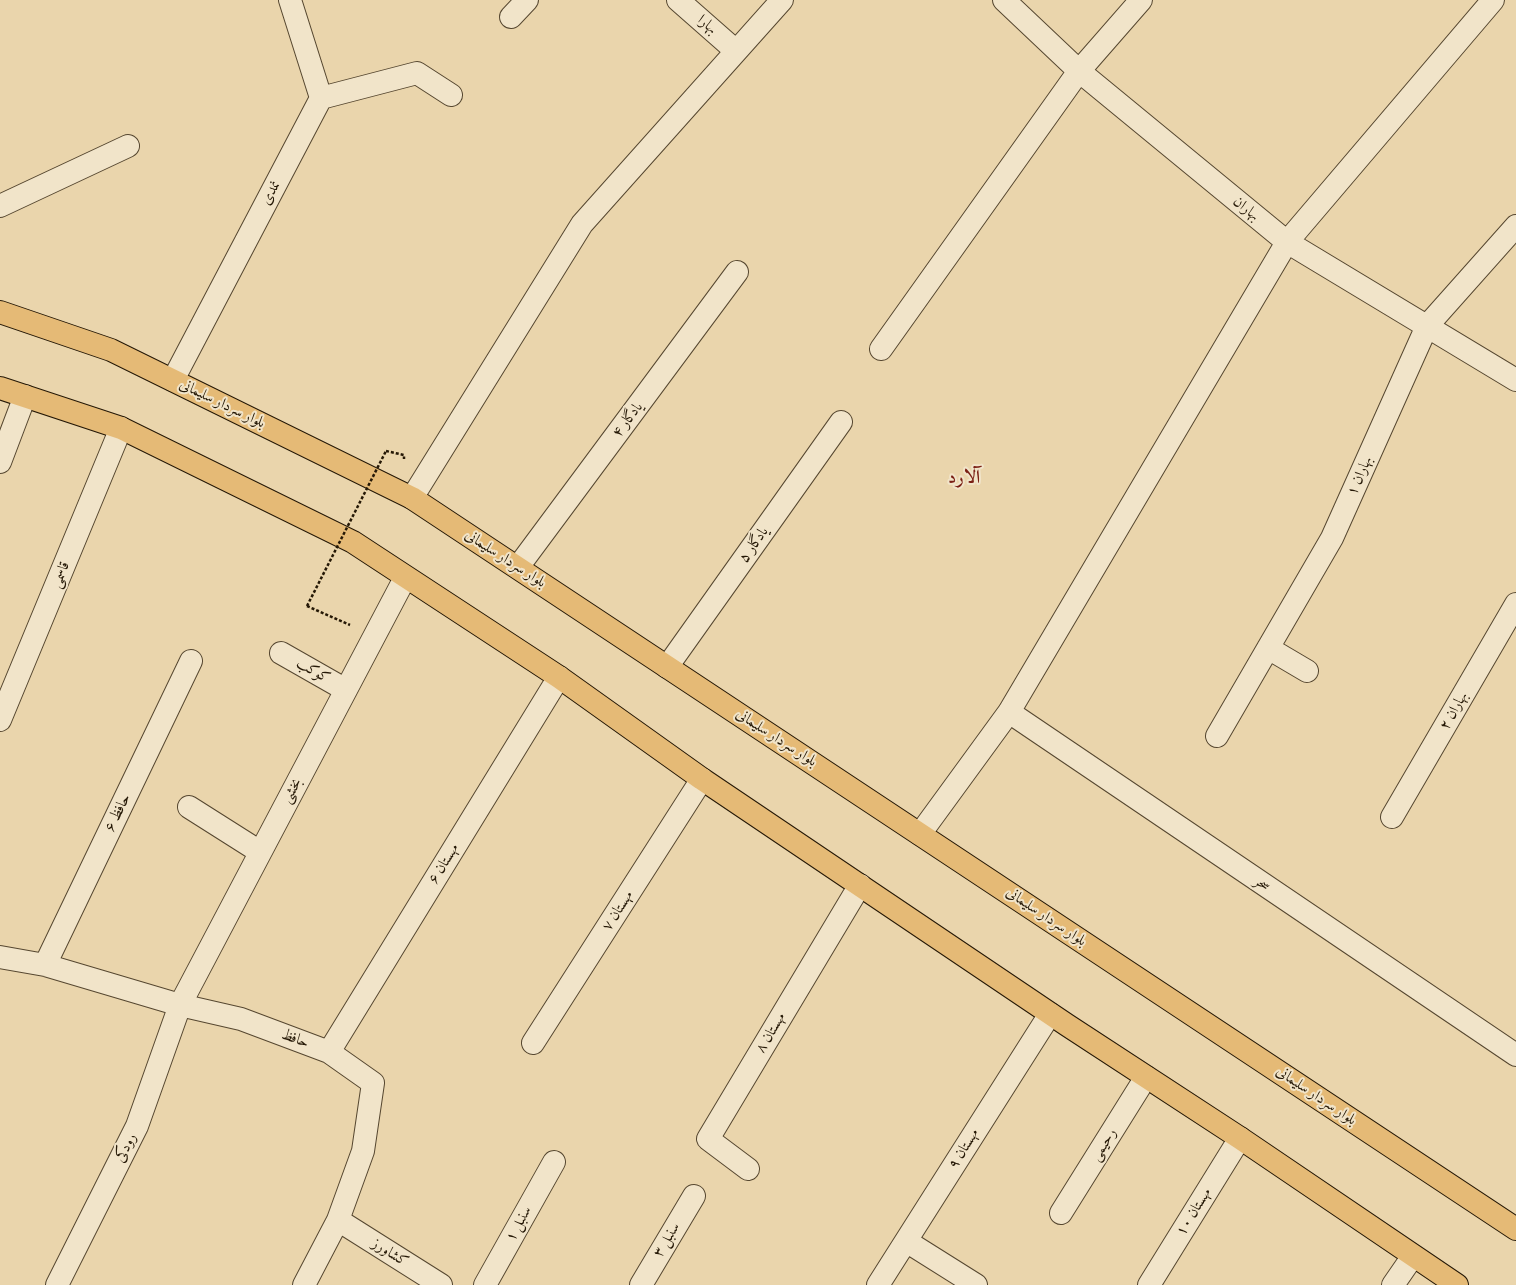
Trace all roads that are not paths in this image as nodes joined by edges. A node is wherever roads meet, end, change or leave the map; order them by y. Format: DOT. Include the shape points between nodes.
graph roads {
  1 [pos="290,0"];
  2 [pos="527,0"];
  3 [pos="678,0"];
  4 [pos="782,0"];
  5 [pos="1004,0"];
  6 [pos="1141,0"];
  7 [pos="1493,0"];
  8 [pos="511,17"];
  9 [pos="736,51"];
  10 [pos="1079,71"];
  11 [pos="451,95"];
  12 [pos="321,98"];
  13 [pos="128,146"];
  14 [pos="0,206"];
  15 [pos="1516,226"];
  16 [pos="1287,242"];
  17 [pos="738,272"];
  18 [pos="0,312"];
  19 [pos="1428,326"];
  20 [pos="880,349"];
  21 [pos="173,380"];
  22 [pos="1516,380"];
  23 [pos="0,388"];
  24 [pos="25,396"];
  25 [pos="841,422"];
  26 [pos="121,428"];
  27 [pos="0,462"];
  28 [pos="412,498"];
  29 [pos="518,567"];
  30 [pos="405,578"];
  31 [pos="1516,604"];
  32 [pos="1268,648"];
  33 [pos="281,653"];
  34 [pos="191,661"];
  35 [pos="667,667"];
  36 [pos="1307,671"];
  37 [pos="559,677"];
  38 [pos="346,690"];
  39 [pos="1009,712"];
  40 [pos="0,720"];
  41 [pos="1217,736"];
  42 [pos="702,779"];
  43 [pos="188,807"];
  44 [pos="1392,817"];
  45 [pos="920,834"];
  46 [pos="260,852"];
  47 [pos="860,885"];
  48 [pos="0,957"];
  49 [pos="45,965"];
  50 [pos="180,1005"];
  51 [pos="1050,1014"];
  52 [pos="533,1043"];
  53 [pos="329,1052"];
  54 [pos="1516,1055"];
  55 [pos="1146,1077"];
  56 [pos="1240,1138"];
  57 [pos="554,1162"];
  58 [pos="748,1169"];
  59 [pos="694,1196"];
  60 [pos="1061,1213"];
  61 [pos="338,1220"];
  62 [pos="1516,1229"];
  63 [pos="906,1241"];
  64 [pos="1413,1256"];
  65 [pos="57,1285"];
  66 [pos="304,1285"];
  67 [pos="441,1285"];
  68 [pos="485,1285"];
  69 [pos="641,1285"];
  70 [pos="878,1285"];
  71 [pos="976,1285"];
  72 [pos="1149,1285"];
  73 [pos="1393,1285"];
  74 [pos="1457,1285"];
  1 -- 12 [label="street"];
  2 -- 8 [label="street"];
  3 -- 9 [label="street, بهارا"];
  4 -- 9 [label="street"];
  5 -- 10 [label="street, بهاران"];
  6 -- 10 [label="street"];
  7 -- 16 [label="street"];
  9 -- 28 [label="street" via="582,224"];
  10 -- 16 [label="street, بهاران"];
  10 -- 20 [label="street"];
  11 -- 12 [label="street" via="417,73"];
  12 -- 21 [label="street, نمدی"];
  13 -- 14 [label="street"];
  15 -- 19 [label="street, بهاران ۱"];
  16 -- 19 [label="street, بهاران"];
  16 -- 39 [label="street"];
  17 -- 29 [label="street, یادگار ۴"];
  18 -- 21 [label="main road, بلوار سردار سلیمانی" via="111,350"];
  19 -- 22 [label="street, بهاران"];
  19 -- 32 [label="street, بهاران ۱" via="1332,538"];
  21 -- 28 [label="main road, بلوار سردار سلیمانی"];
  23 -- 24 [label="main road"];
  24 -- 26 [label="main road"];
  24 -- 27 [label="street"];
  25 -- 35 [label="street, یادگار ۵"];
  26 -- 30 [label="main road" via="353,542"];
  26 -- 40 [label="street, قاسمی"];
  28 -- 29 [label="main road, بلوار سردار سلیمانی"];
  29 -- 35 [label="main road, بلوار سردار سلیمانی"];
  30 -- 37 [label="main road"];
  30 -- 38 [label="street, بخشی"];
  31 -- 44 [label="street, بهاران ۲"];
  32 -- 36 [label="street"];
  32 -- 41 [label="street, بهاران ۱"];
  33 -- 38 [label="street, کوکب"];
  34 -- 49 [label="street, حافظ ۶"];
  35 -- 45 [label="main road, بلوار سردار سلیمانی"];
  37 -- 42 [label="main road"];
  37 -- 53 [label="street, مهستان ۶"];
  38 -- 46 [label="street, بخشی"];
  39 -- 45 [label="street"];
  39 -- 54 [label="street, سحر"];
  42 -- 47 [label="main road"];
  42 -- 52 [label="street, مهستان ۷"];
  43 -- 46 [label="street"];
  45 -- 62 [label="main road, بلوار سردار سلیمانی"];
  46 -- 50 [label="street, بخشی"];
  47 -- 51 [label="main road"];
  47 -- 58 [label="street, مهستان ۸" via="708,1139"];
  48 -- 49 [label="street, حافظ"];
  49 -- 50 [label="street, حافظ"];
  50 -- 53 [label="street, حافظ" via="241,1019"];
  50 -- 65 [label="street, رودکی" via="137,1126"];
  51 -- 55 [label="main road"];
  51 -- 63 [label="street, مهستان ۹"];
  53 -- 61 [label="street, حافظ" via="373,1083 363,1151"];
  55 -- 56 [label="main road"];
  55 -- 60 [label="street, رحیمی"];
  56 -- 64 [label="main road"];
  56 -- 72 [label="street, مهستان ۱۰"];
  57 -- 68 [label="street, سنبل ۱"];
  59 -- 69 [label="street, سنبل ۳"];
  61 -- 66 [label="street, حافظ"];
  61 -- 67 [label="street, کشاورز"];
  63 -- 70 [label="street, مهستان ۹"];
  63 -- 71 [label="street"];
  64 -- 73 [label="street"];
  64 -- 74 [label="main road"];
}
